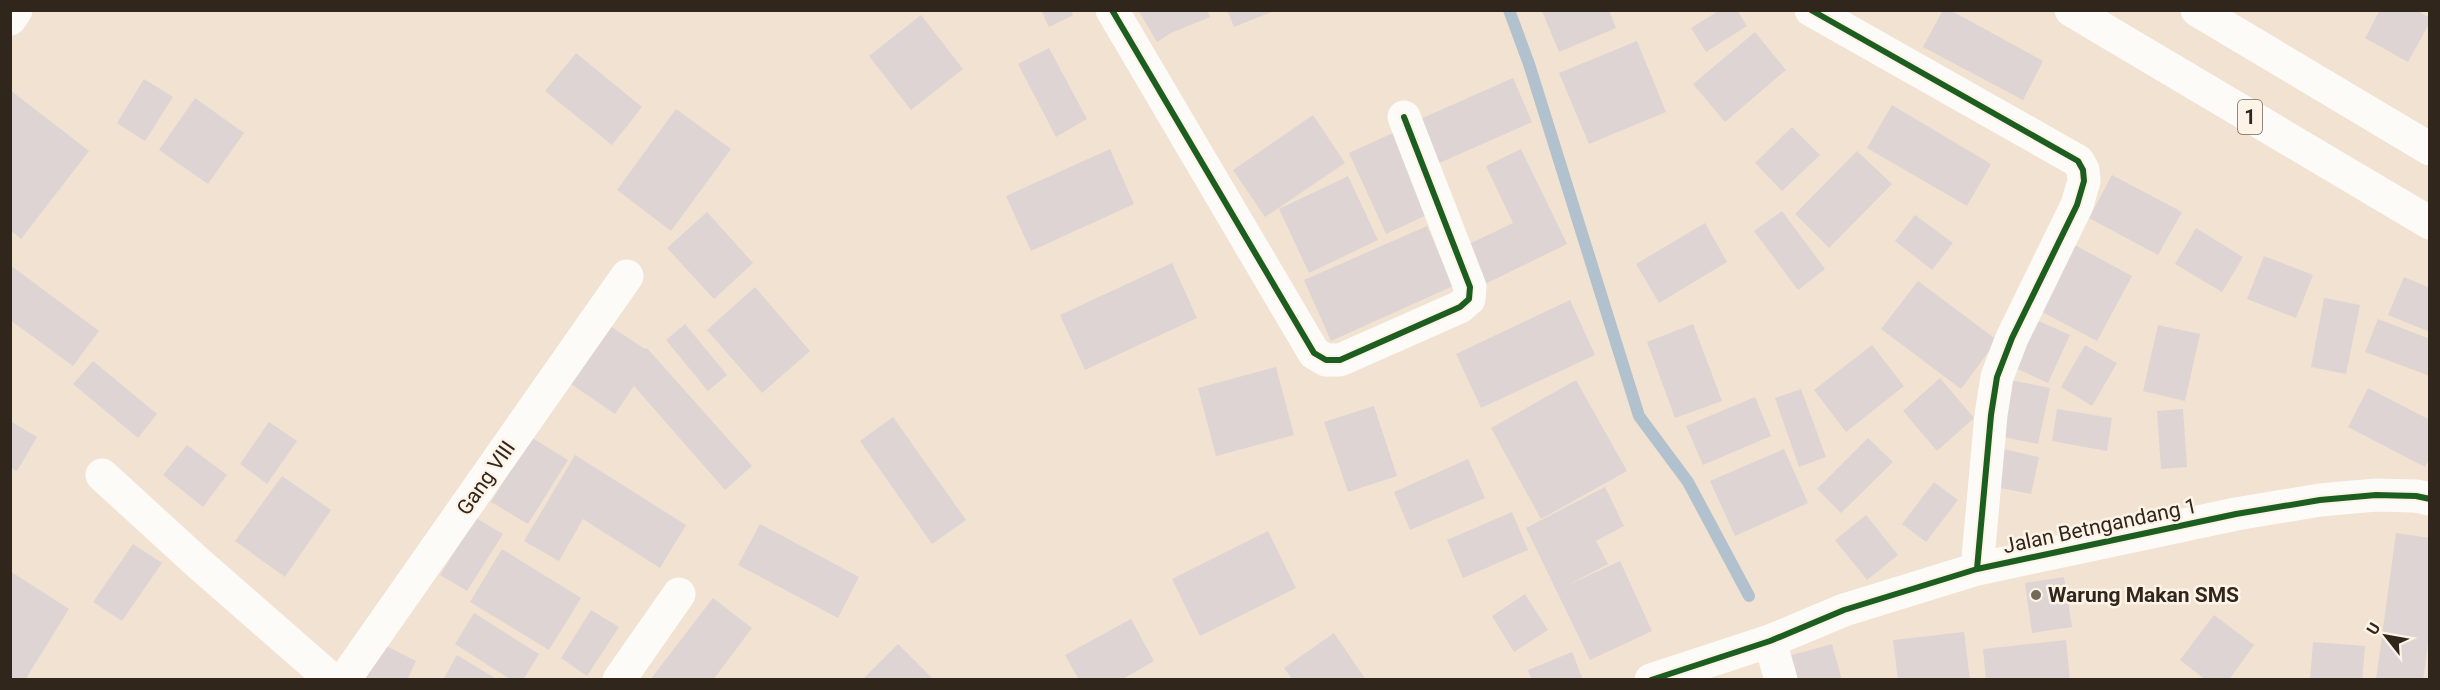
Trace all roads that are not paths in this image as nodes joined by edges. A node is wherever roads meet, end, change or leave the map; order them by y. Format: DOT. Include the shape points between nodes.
graph roads {
  1 [pos="16,10"];
  2 [pos="1112,10"];
  3 [pos="1811,10"];
  4 [pos="2071,10"];
  5 [pos="2197,10"];
  6 [pos="10,19"];
  7 [pos="1404,117"];
  8 [pos="2430,149"];
  9 [pos="2430,223"];
  10 [pos="627,276"];
  11 [pos="102,475"];
  12 [pos="2430,499"];
  13 [pos="1977,569"];
  14 [pos="680,594"];
  15 [pos="1770,641"];
  16 [pos="332,680"];
  17 [pos="344,680"];
  18 [pos="619,680"];
  19 [pos="1651,680"];
  20 [pos="1781,680"];
  1 -- 6 [label="main road"];
  2 -- 7 [label="main road" via="1314,353 1326,360 1340,360 1460,307 1469,298 1470,287"];
  3 -- 13 [label="main road" via="2078,161 2083,170 2077,205 1997,377"];
  4 -- 9 [label="main road, 1"];
  5 -- 8 [label="main road"];
  10 -- 17 [label="main road, Gang VIII"];
  11 -- 16 [label="main road"];
  12 -- 13 [label="main road, Jalan Betngandang 1" via="2376,495 2320,500"];
  13 -- 15 [label="main road, Jalan Betngandang 1" via="1844,610"];
  14 -- 18 [label="main road"];
  15 -- 19 [label="main road, Jalan Betngandang 1"];
  15 -- 20 [label="main road"];
}
